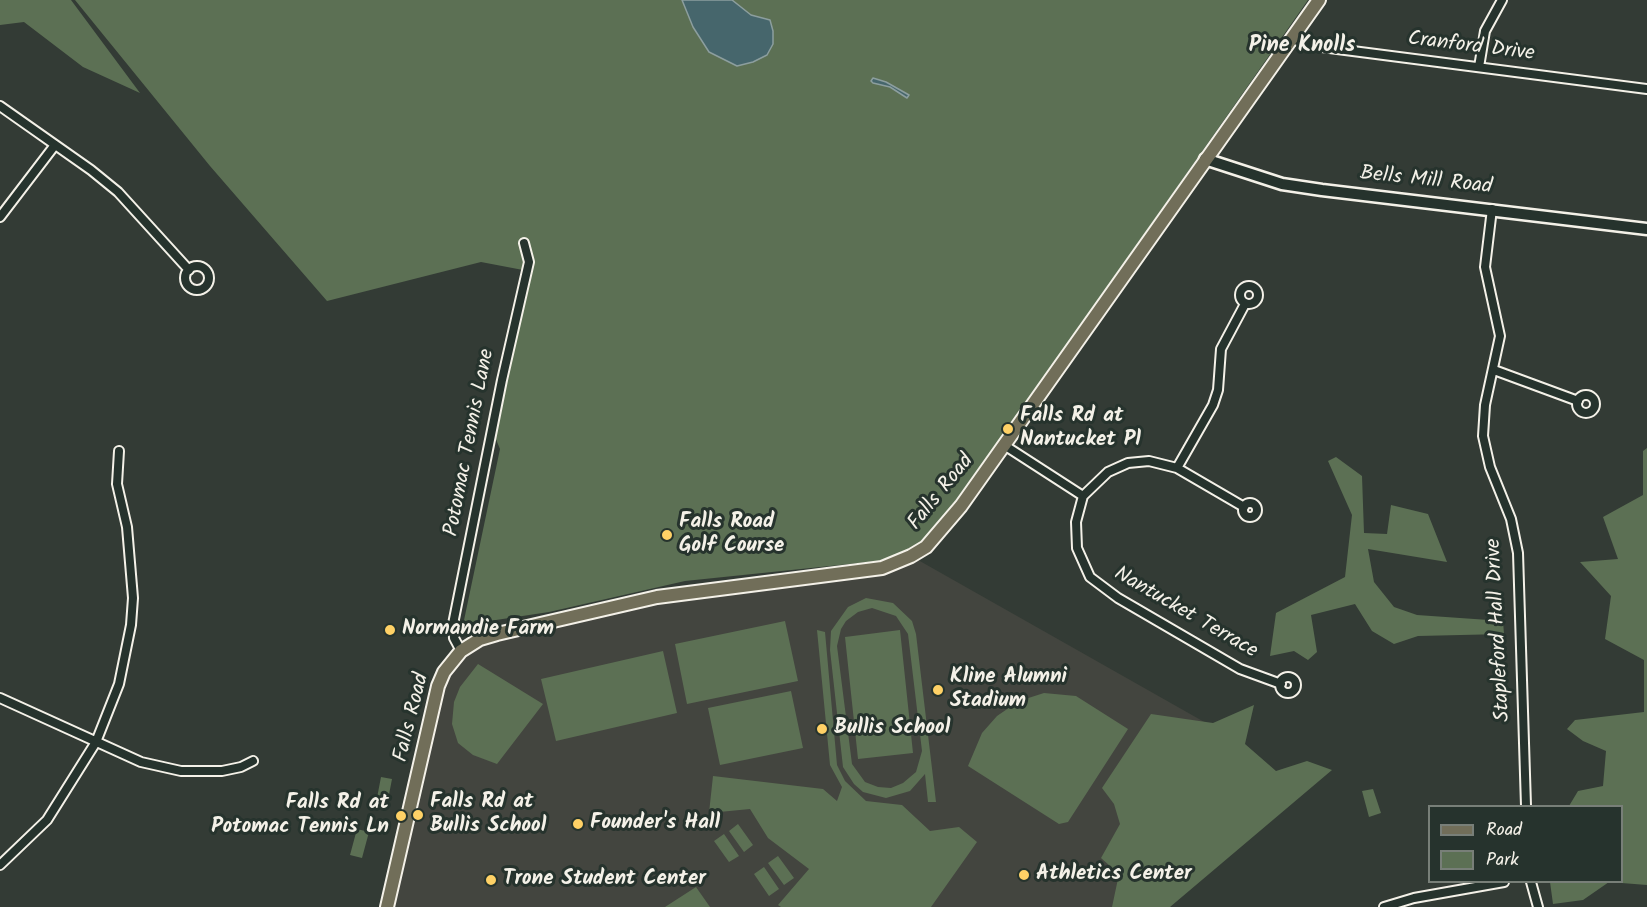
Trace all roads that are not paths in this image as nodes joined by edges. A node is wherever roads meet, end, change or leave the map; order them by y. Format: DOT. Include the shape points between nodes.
graph roads {
  1 [pos="1319,0"];
  2 [pos="1502,0"];
  3 [pos="1291,39"];
  4 [pos="1479,67"];
  5 [pos="1647,89"];
  6 [pos="0,106"];
  7 [pos="55,145"];
  8 [pos="1205,159"];
  9 [pos="1492,209"];
  10 [pos="0,217"];
  11 [pos="1647,229"];
  12 [pos="524,243"];
  13 [pos="189,270"];
  14 [pos="1245,304"];
  15 [pos="1494,370"];
  16 [pos="1578,401"];
  17 [pos="1004,445"];
  18 [pos="119,451"];
  19 [pos="1178,468"];
  20 [pos="1083,496"];
  21 [pos="1244,507"];
  22 [pos="461,651"];
  23 [pos="1281,684"];
  24 [pos="0,698"];
  25 [pos="96,742"];
  26 [pos="253,761"];
  27 [pos="1526,805"];
  28 [pos="0,866"];
  29 [pos="1498,883"];
  30 [pos="1532,883"];
  31 [pos="387,907"];
  32 [pos="1384,907"];
  33 [pos="1538,907"];
  1 -- 3 [label="main road, Falls Road"];
  2 -- 4 [label="street" via="1485,31"];
  3 -- 4 [label="street, Cranford Drive" via="1314,46"];
  3 -- 8 [label="main road, Falls Road"];
  4 -- 5 [label="street, Cranford Drive"];
  6 -- 7 [label="street"];
  7 -- 10 [label="street"];
  7 -- 13 [label="street" via="118,192"];
  8 -- 9 [label="street, Bells Mill Road" via="1282,184"];
  8 -- 17 [label="main road, Falls Road"];
  9 -- 11 [label="street, Bells Mill Road"];
  9 -- 15 [label="street, Stapleford Hall Drive" via="1485,267 1499,328"];
  12 -- 22 [label="street, Potomac Tennis Lane" via="529,262 453,624 454,638"];
  14 -- 19 [label="street" via="1221,349 1216,398"];
  15 -- 16 [label="street"];
  15 -- 27 [label="street, Stapleford Hall Drive" via="1485,405 1483,436 1518,553"];
  17 -- 20 [label="street"];
  17 -- 22 [label="main road, Falls Road" via="939,534 926,547 897,563 845,574 657,597 497,634"];
  18 -- 25 [label="street" via="117,484 132,562 131,625 119,684"];
  19 -- 20 [label="street" via="1149,461 1120,466"];
  19 -- 21 [label="street"];
  20 -- 23 [label="street, Nantucket Terrace" via="1076,522 1077,548 1085,570 1096,584 1240,669"];
  22 -- 31 [label="main road, Falls Road" via="438,686"];
  24 -- 25 [label="street"];
  25 -- 26 [label="street" via="141,762 181,771 222,771"];
  25 -- 28 [label="street" via="47,820"];
  29 -- 32 [label="street"];
  30 -- 33 [label="street"];
}
